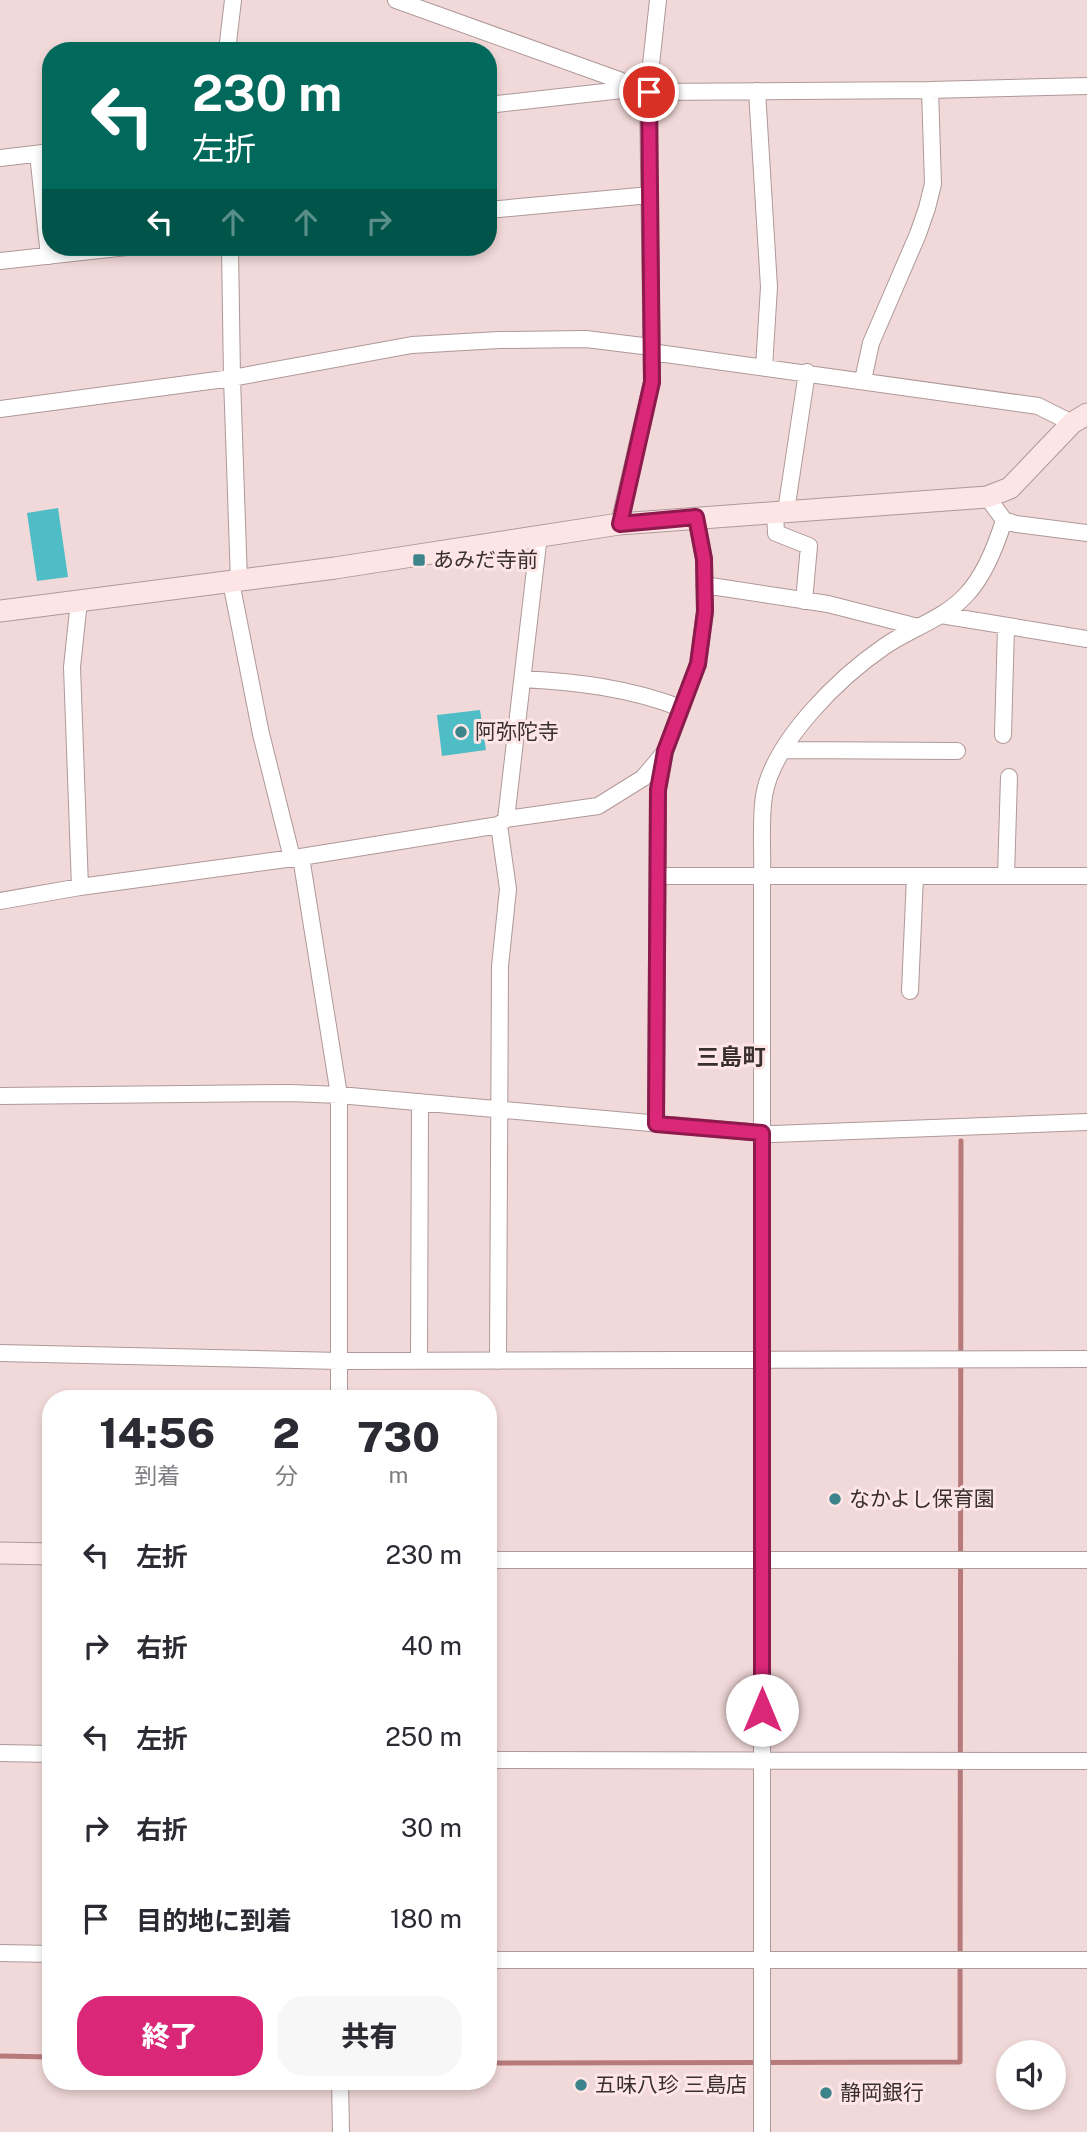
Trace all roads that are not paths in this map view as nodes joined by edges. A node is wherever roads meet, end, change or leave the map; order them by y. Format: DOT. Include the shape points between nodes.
graph roads {
  1 [pos="233,0"];
  2 [pos="396,0"];
  3 [pos="658,0"];
  4 [pos="431,6"];
  5 [pos="229,42"];
  6 [pos="1087,86"];
  7 [pos="631,89"];
  8 [pos="930,90"];
  9 [pos="757,91"];
  10 [pos="649,92"];
  11 [pos="497,104"];
  12 [pos="42,153"];
  13 [pos="0,158"];
  14 [pos="650,195"];
  15 [pos="497,209"];
  16 [pos="49,256"];
  17 [pos="230,256"];
  18 [pos="0,261"];
  19 [pos="651,349"];
  20 [pos="764,367"];
  21 [pos="807,373"];
  22 [pos="232,378"];
  23 [pos="863,380"];
  24 [pos="0,409"];
  25 [pos="1079,419"];
  26 [pos="987,497"];
  27 [pos="780,512"];
  28 [pos="696,517"];
  29 [pos="1004,520"];
  30 [pos="620,524"];
  31 [pos="1087,533"];
  32 [pos="539,535"];
  33 [pos="235,582"];
  34 [pos="705,585"];
  35 [pos="79,601"];
  36 [pos="804,601"];
  37 [pos="0,611"];
  38 [pos="941,615"];
  39 [pos="918,627"];
  40 [pos="1006,627"];
  41 [pos="1087,639"];
  42 [pos="523,679"];
  43 [pos="681,708"];
  44 [pos="1003,735"];
  45 [pos="785,750"];
  46 [pos="665,751"];
  47 [pos="957,751"];
  48 [pos="1009,777"];
  49 [pos="503,822"];
  50 [pos="296,858"];
  51 [pos="658,876"];
  52 [pos="762,876"];
  53 [pos="915,876"];
  54 [pos="1006,876"];
  55 [pos="1087,876"];
  56 [pos="80,887"];
  57 [pos="0,901"];
  58 [pos="911,991"];
  59 [pos="339,1095"];
  60 [pos="0,1096"];
  61 [pos="420,1102"];
  62 [pos="499,1110"];
  63 [pos="1087,1122"];
  64 [pos="656,1124"];
  65 [pos="762,1133"];
  66 [pos="0,1353"];
  67 [pos="1087,1359"];
  68 [pos="762,1360"];
  69 [pos="340,1361"];
  70 [pos="419,1361"];
  71 [pos="498,1361"];
  72 [pos="340,1390"];
  73 [pos="0,1553"];
  74 [pos="42,1554"];
  75 [pos="762,1559"];
  76 [pos="497,1560"];
  77 [pos="1087,1560"];
  78 [pos="0,1753"];
  79 [pos="42,1754"];
  80 [pos="497,1760"];
  81 [pos="762,1760"];
  82 [pos="1087,1761"];
  83 [pos="0,1953"];
  84 [pos="42,1954"];
  85 [pos="1087,1959"];
  86 [pos="497,1960"];
  87 [pos="763,1960"];
  88 [pos="340,2090"];
  89 [pos="341,2132"];
  90 [pos="762,2132"];
  1 -- 5 [label="street"];
  2 -- 4 [label="street"];
  3 -- 10 [label="street"];
  4 -- 7 [label="street" via="619,80"];
  6 -- 8 [label="street"];
  7 -- 10 [label="street"];
  7 -- 11 [label="street"];
  8 -- 9 [label="street"];
  8 -- 23 [label="street" via="933,184 918,234 871,343"];
  9 -- 10 [label="street"];
  9 -- 20 [label="street" via="769,287"];
  10 -- 14 [label="street"];
  12 -- 13 [label="street"];
  14 -- 15 [label="street"];
  14 -- 19 [label="street"];
  16 -- 18 [label="street"];
  17 -- 22 [label="street"];
  19 -- 20 [label="street"];
  19 -- 22 [label="street" via="586,339 412,345"];
  19 -- 30 [label="street" via="652,382"];
  20 -- 21 [label="street"];
  21 -- 23 [label="street"];
  21 -- 27 [label="street"];
  22 -- 24 [label="street"];
  22 -- 33 [label="street"];
  23 -- 25 [label="street" via="1038,406"];
  25 -- 26 [label="street" via="1010,488"];
  26 -- 27 [label="street"];
  26 -- 29 [label="street"];
  27 -- 28 [label="street"];
  27 -- 36 [label="street" via="776,533 808,546"];
  28 -- 30 [label="street"];
  28 -- 34 [label="street"];
  29 -- 31 [label="street"];
  29 -- 38 [label="street" via="995,550 966,595"];
  30 -- 32 [label="street"];
  32 -- 33 [label="street"];
  32 -- 42 [label="street"];
  33 -- 35 [label="street"];
  33 -- 50 [label="street" via="261,734"];
  34 -- 36 [label="street"];
  34 -- 43 [label="street" via="698,664"];
  35 -- 37 [label="street"];
  35 -- 56 [label="street" via="72,667"];
  36 -- 39 [label="street"];
  38 -- 39 [label="street"];
  38 -- 40 [label="street"];
  39 -- 45 [label="street" via="885,646 834,688 798,727"];
  40 -- 41 [label="street"];
  40 -- 44 [label="street"];
  42 -- 43 [label="street" via="621,690"];
  42 -- 49 [label="street"];
  43 -- 46 [label="street"];
  45 -- 47 [label="street"];
  45 -- 52 [label="street" via="764,796"];
  46 -- 49 [label="street" via="643,778 598,806"];
  46 -- 51 [label="street" via="658,790"];
  48 -- 54 [label="street"];
  49 -- 50 [label="street"];
  49 -- 62 [label="street" via="508,890 500,966"];
  50 -- 56 [label="street"];
  50 -- 59 [label="street"];
  51 -- 52 [label="street"];
  51 -- 64 [label="street"];
  52 -- 53 [label="street"];
  52 -- 65 [label="street"];
  53 -- 54 [label="street"];
  53 -- 58 [label="street"];
  54 -- 55 [label="street"];
  56 -- 57 [label="street"];
  59 -- 60 [label="street"];
  59 -- 61 [label="street"];
  59 -- 69 [label="street"];
  61 -- 62 [label="street"];
  61 -- 70 [label="street"];
  62 -- 64 [label="street"];
  62 -- 71 [label="street"];
  63 -- 65 [label="street"];
  64 -- 65 [label="street"];
  65 -- 68 [label="street"];
  66 -- 69 [label="street"];
  67 -- 68 [label="street"];
  68 -- 71 [label="street"];
  68 -- 75 [label="street"];
  69 -- 70 [label="street"];
  69 -- 72 [label="street"];
  70 -- 71 [label="street"];
  73 -- 74 [label="street"];
  75 -- 76 [label="street"];
  75 -- 77 [label="street"];
  75 -- 81 [label="street"];
  78 -- 79 [label="street"];
  80 -- 81 [label="street"];
  81 -- 82 [label="street"];
  81 -- 87 [label="street"];
  83 -- 84 [label="street"];
  85 -- 87 [label="street"];
  86 -- 87 [label="street"];
  87 -- 90 [label="street"];
  88 -- 89 [label="street"];
}
